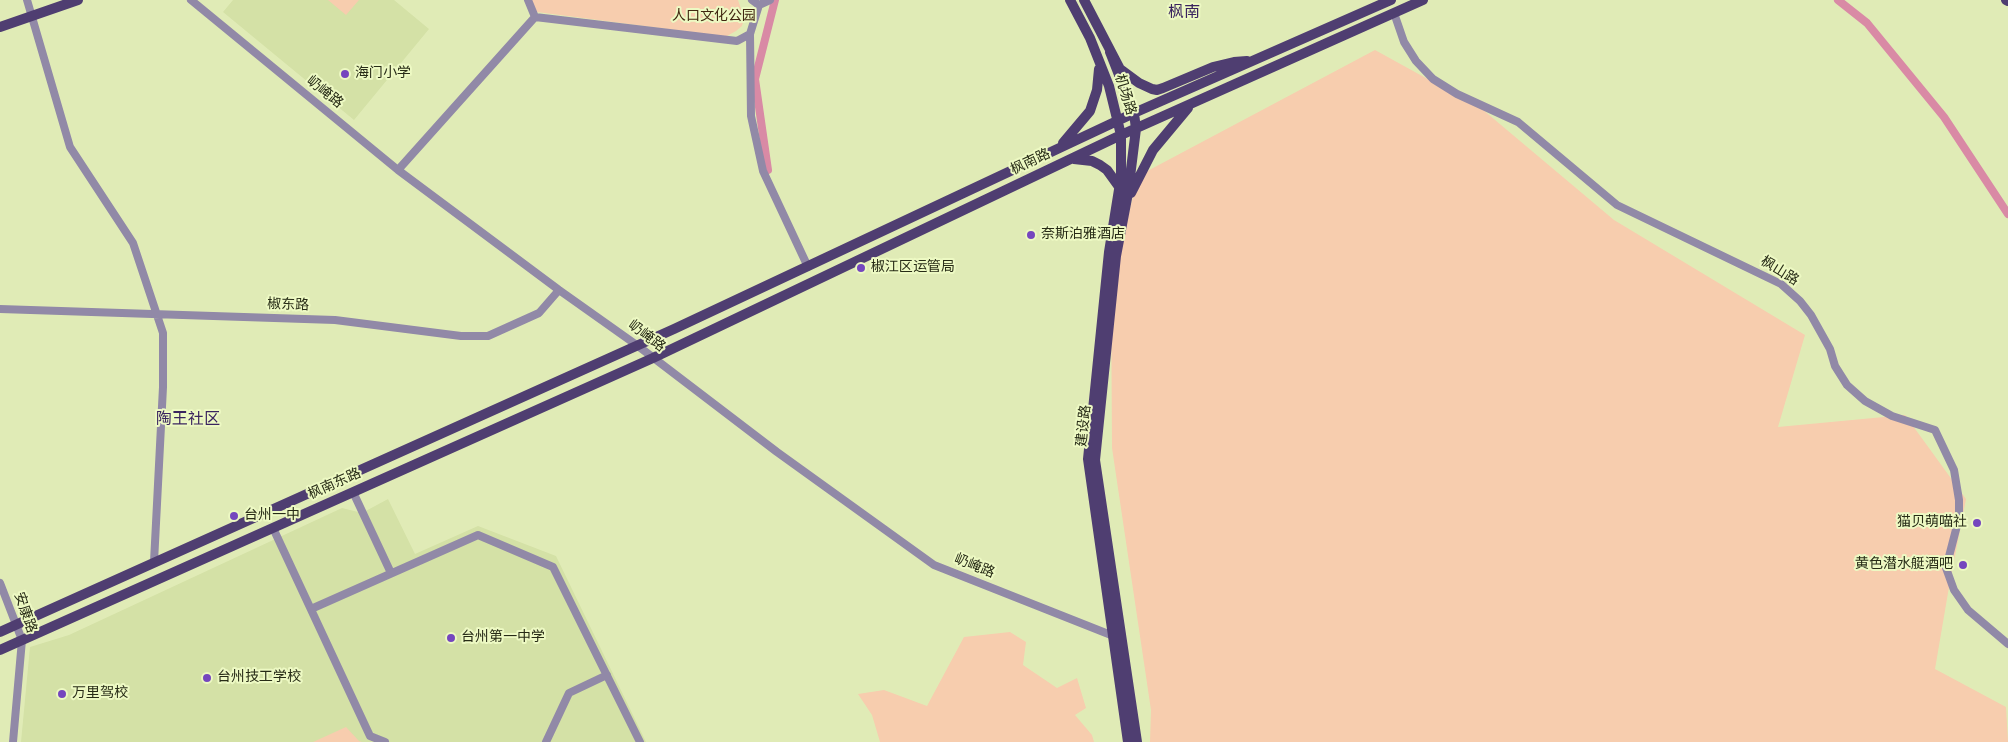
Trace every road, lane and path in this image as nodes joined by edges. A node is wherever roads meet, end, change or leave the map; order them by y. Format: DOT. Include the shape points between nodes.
graph roads {
  1 [pos="27,0"];
  2 [pos="78,0"];
  3 [pos="191,0"];
  4 [pos="528,0"];
  5 [pos="770,0"];
  6 [pos="1070,0"];
  7 [pos="1084,0"];
  8 [pos="1391,0"];
  9 [pos="1423,0"];
  10 [pos="756,3"];
  11 [pos="1394,13"];
  12 [pos="31,16"];
  13 [pos="535,17"];
  14 [pos="0,26"];
  15 [pos="750,34"];
  16 [pos="1110,52"];
  17 [pos="1255,60"];
  18 [pos="1099,63"];
  19 [pos="1192,104"];
  20 [pos="1134,113"];
  21 [pos="1119,120"];
  22 [pos="1136,129"];
  23 [pos="1121,135"];
  24 [pos="1058,149"];
  25 [pos="1071,159"];
  26 [pos="398,170"];
  27 [pos="1120,188"];
  28 [pos="1127,200"];
  29 [pos="808,266"];
  30 [pos="559,290"];
  31 [pos="0,309"];
  32 [pos="157,314"];
  33 [pos="638,346"];
  34 [pos="653,358"];
  35 [pos="353,492"];
  36 [pos="273,528"];
  37 [pos="154,562"];
  38 [pos="391,573"];
  39 [pos="0,583"];
  40 [pos="311,609"];
  41 [pos="17,624"];
  42 [pos="0,632"];
  43 [pos="1116,637"];
  44 [pos="22,640"];
  45 [pos="2008,644"];
  46 [pos="0,650"];
  47 [pos="607,675"];
  48 [pos="13,742"];
  49 [pos="385,742"];
  50 [pos="546,742"];
  51 [pos="640,742"];
  52 [pos="1128,742"];
  53 [pos="1137,742"];
  1 -- 12 [label="street"];
  2 -- 12 [label="main road"];
  3 -- 26 [label="street, 屷崦路"];
  4 -- 13 [label="street"];
  5 -- 10 [label="street"];
  6 -- 18 [label="main road, 机场路"];
  7 -- 16 [label="main road"];
  8 -- 17 [label="main road, 枫南路"];
  9 -- 11 [label="main road, 枫南路"];
  10 -- 15 [label="street"];
  11 -- 19 [label="main road, 枫南路"];
  11 -- 45 [label="street, 枫山路" via="1408,48 1433,79 1456,94 1518,122 1617,204 1781,284 1812,314 1847,385 1865,401 1892,416 1936,430 1954,470 1959,500 1959,518 1946,568 1954,590 1968,610"];
  12 -- 14 [label="main road"];
  12 -- 32 [label="street" via="70,147 133,243"];
  13 -- 15 [label="street" via="736,41"];
  13 -- 26 [label="street"];
  15 -- 29 [label="street" via="751,116 763,171"];
  16 -- 17 [label="main road" via="1126,75 1157,90 1213,67"];
  16 -- 20 [label="main road, 机场路"];
  17 -- 20 [label="main road, 枫南路"];
  18 -- 21 [label="main road, 机场路"];
  18 -- 24 [label="main road" via="1097,90 1090,111"];
  19 -- 22 [label="main road, 枫南路"];
  19 -- 28 [label="main road" via="1153,150"];
  20 -- 21 [label="main road, 枫南路"];
  20 -- 22 [label="main road, 建设路"];
  21 -- 23 [label="main road, 机场路"];
  21 -- 24 [label="main road, 枫南路"];
  22 -- 23 [label="main road, 枫南路"];
  22 -- 28 [label="main road, 建设路"];
  23 -- 25 [label="main road, 枫南路"];
  23 -- 27 [label="main road, 建设路"];
  24 -- 29 [label="main road, 枫南路"];
  25 -- 27 [label="main road" via="1100,165"];
  25 -- 34 [label="main road, 枫南路"];
  26 -- 30 [label="street, 屷崦路"];
  27 -- 43 [label="main road, 建设路" via="1109,252 1088,459"];
  28 -- 43 [label="main road, 建设路" via="1116,256 1095,460"];
  29 -- 33 [label="main road, 枫南路"];
  30 -- 32 [label="street, 椒东路" via="539,313 488,336 461,336 335,320"];
  30 -- 33 [label="street, 屷崦路"];
  31 -- 32 [label="street, 椒东路"];
  32 -- 37 [label="street" via="163,333 163,351"];
  33 -- 34 [label="street, 屷崦路"];
  33 -- 37 [label="main road, 枫南路"];
  34 -- 35 [label="main road, 枫南东路"];
  34 -- 43 [label="street, 屷崦路" via="934,565"];
  35 -- 36 [label="main road, 枫南东路"];
  35 -- 38 [label="street"];
  36 -- 40 [label="street"];
  36 -- 44 [label="main road, 枫南东路"];
  37 -- 41 [label="main road, 枫南路"];
  38 -- 40 [label="street"];
  38 -- 47 [label="street" via="478,535 553,567"];
  39 -- 41 [label="street, 安康路"];
  40 -- 49 [label="street" via="370,736"];
  41 -- 42 [label="main road, 枫南路"];
  41 -- 44 [label="street, 安康路"];
  43 -- 52 [label="main road, 建设路"];
  43 -- 53 [label="main road, 建设路"];
  44 -- 46 [label="main road, 枫南东路"];
  44 -- 48 [label="street, 安康路"];
  47 -- 50 [label="street" via="568,693"];
  47 -- 51 [label="street"];
}
